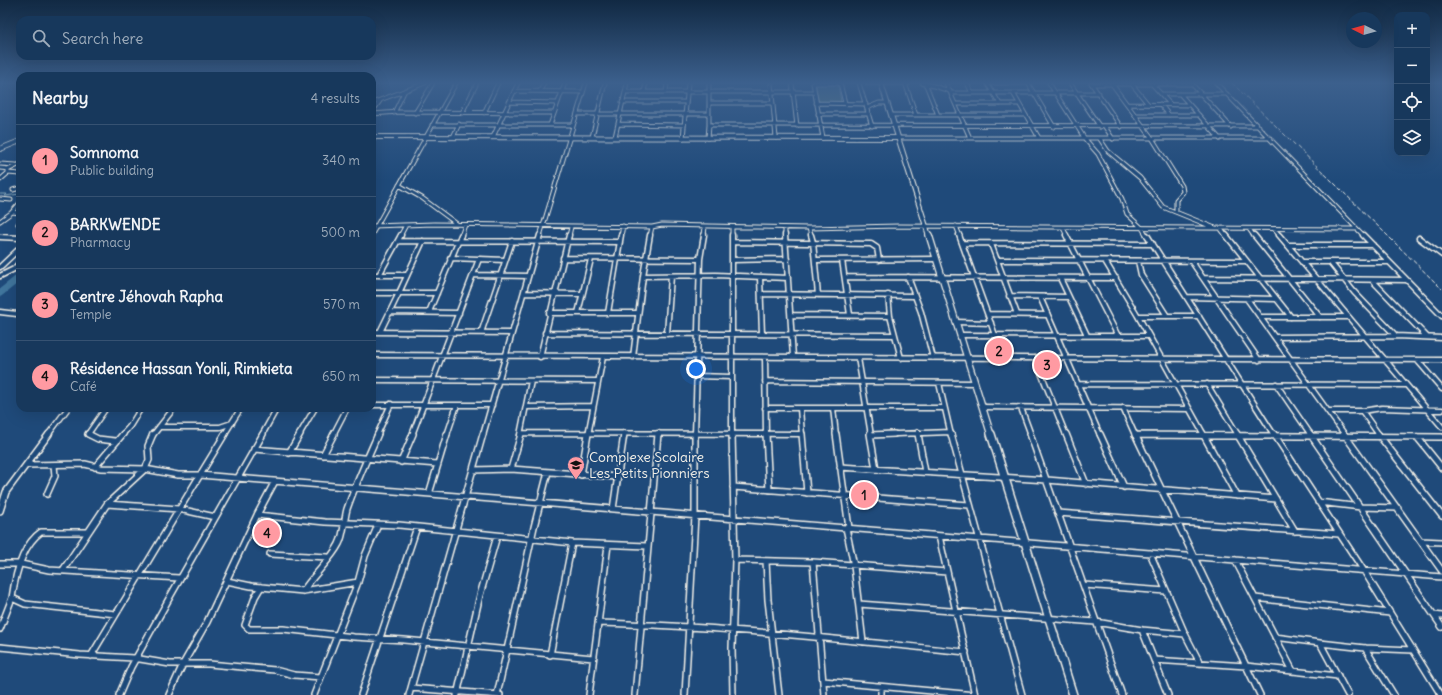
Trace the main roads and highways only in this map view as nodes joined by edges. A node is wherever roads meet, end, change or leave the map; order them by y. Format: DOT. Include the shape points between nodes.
graph roads {
  1 [pos="16,143"];
  2 [pos="0,149"];
  1 -- 2 [label="main road"];
}
